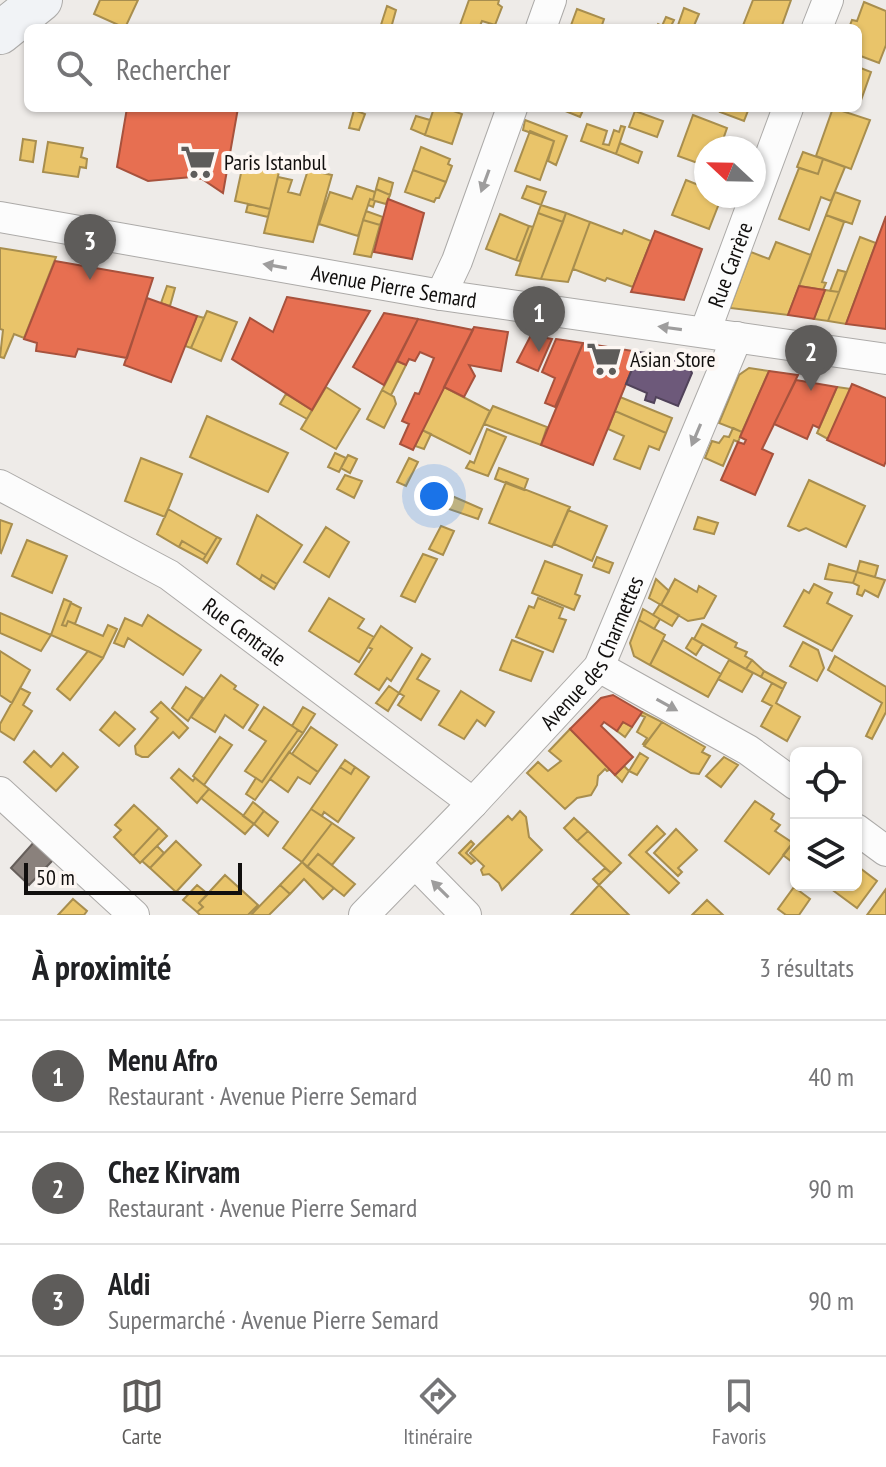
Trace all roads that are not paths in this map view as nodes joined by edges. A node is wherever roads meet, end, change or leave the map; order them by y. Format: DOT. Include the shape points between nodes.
graph roads {
  1 [pos="41,0"];
  2 [pos="551,0"];
  3 [pos="828,0"];
  4 [pos="542,24"];
  5 [pos="819,24"];
  6 [pos="0,33"];
  7 [pos="511,112"];
  8 [pos="787,112"];
  9 [pos="0,217"];
  10 [pos="441,295"];
  11 [pos="705,332"];
  12 [pos="737,337"];
  13 [pos="886,359"];
  14 [pos="0,485"];
  15 [pos="599,667"];
  16 [pos="790,781"];
  17 [pos="0,792"];
  18 [pos="473,803"];
  19 [pos="862,833"];
  20 [pos="886,851"];
  21 [pos="415,863"];
  22 [pos="134,915"];
  23 [pos="364,915"];
  24 [pos="466,915"];
  1 -- 6 [label="main road"];
  2 -- 4 [label="street"];
  3 -- 5 [label="street"];
  7 -- 10 [label="street, one-way"];
  8 -- 11 [label="street, Rue Carrère"];
  10 -- 9 [label="street, Avenue Pierre Semard, one-way"];
  11 -- 10 [label="street, Avenue Pierre Semard, one-way"];
  11 -- 12 [label="street, Avenue Pierre Semard"];
  12 -- 13 [label="street, Avenue Pierre Semard"];
  12 -- 15 [label="street, Avenue des Charmettes, one-way"];
  14 -- 18 [label="street, Rue Centrale" via="169,575"];
  15 -- 16 [label="street, one-way" via="748,750"];
  15 -- 18 [label="street, Avenue des Charmettes"];
  17 -- 22 [label="street"];
  18 -- 21 [label="street, Avenue des Charmettes"];
  19 -- 20 [label="street"];
  21 -- 23 [label="street, Avenue des Charmettes"];
  24 -- 21 [label="street, one-way"];
}
